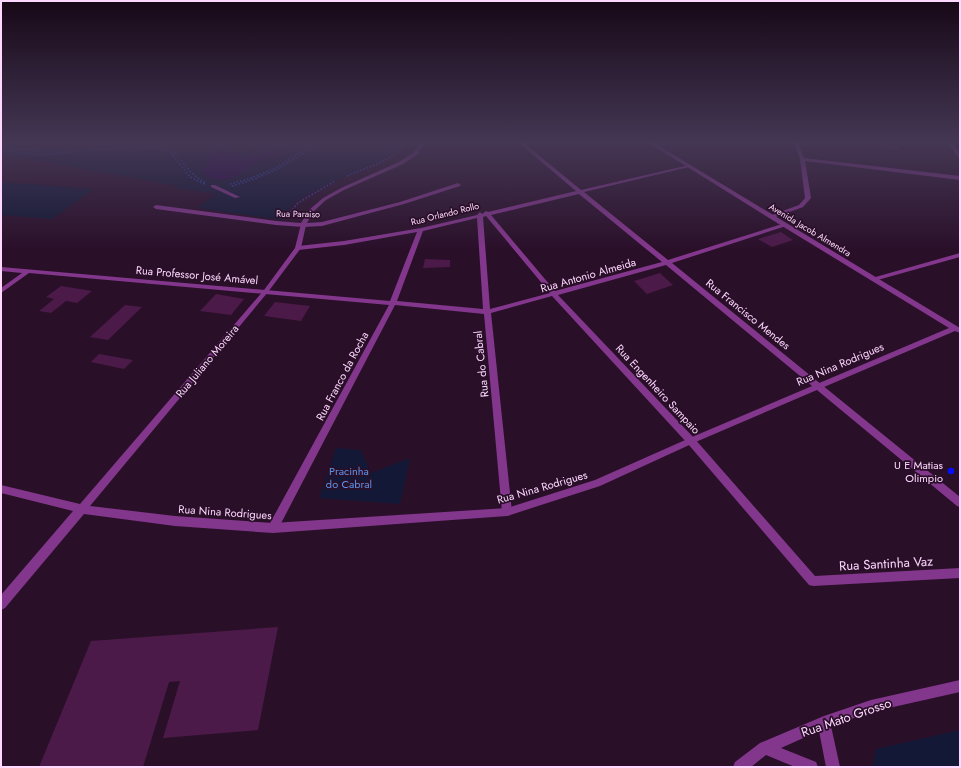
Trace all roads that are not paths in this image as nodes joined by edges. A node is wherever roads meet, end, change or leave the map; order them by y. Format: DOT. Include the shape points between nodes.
graph roads {
  1 [pos="364,179"];
  2 [pos="564,179"];
  3 [pos="632,179"];
  4 [pos="708,179"];
  5 [pos="806,179"];
  6 [pos="212,185"];
  7 [pos="225,185"];
  8 [pos="458,185"];
  9 [pos="579,191"];
  10 [pos="156,207"];
  11 [pos="483,214"];
  12 [pos="771,217"];
  13 [pos="303,225"];
  14 [pos="784,225"];
  15 [pos="421,230"];
  16 [pos="298,248"];
  17 [pos="960,255"];
  18 [pos="667,263"];
  19 [pos="1,270"];
  20 [pos="27,272"];
  21 [pos="874,279"];
  22 [pos="1,291"];
  23 [pos="266,291"];
  24 [pos="555,295"];
  25 [pos="392,304"];
  26 [pos="487,312"];
  27 [pos="957,329"];
  28 [pos="817,386"];
  29 [pos="691,441"];
  30 [pos="1,489"];
  31 [pos="960,503"];
  32 [pos="82,510"];
  33 [pos="507,512"];
  34 [pos="273,528"];
  35 [pos="960,573"];
  36 [pos="813,581"];
  37 [pos="1,604"];
  38 [pos="960,686"];
  39 [pos="824,722"];
  40 [pos="765,748"];
  41 [pos="740,767"];
  42 [pos="811,767"];
  43 [pos="833,767"];
  1 -- 13 [label="street, Rua Juliano Moreira" via="318,204 309,211"];
  2 -- 9 [label="street, Rua Francisco Mendes"];
  3 -- 9 [label="street, Rua Orlando Rollo"];
  4 -- 12 [label="street, Avenida Jacob Almendra"];
  5 -- 12 [label="street" via="807,199 800,206"];
  6 -- 7 [label="street" via="238,196"];
  8 -- 13 [label="street, Rua Paraiso" via="377,210 322,224"];
  9 -- 11 [label="street, Rua Orlando Rollo"];
  9 -- 18 [label="street, Rua Francisco Mendes"];
  10 -- 13 [label="street, Rua Paraiso"];
  11 -- 15 [label="street, Rua Orlando Rollo"];
  11 -- 24 [label="street, Rua Engenheiro Sampaio"];
  11 -- 26 [label="street, Rua do Cabral"];
  12 -- 14 [label="street, Avenida Jacob Almendra"];
  13 -- 16 [label="street, Rua Juliano Moreira"];
  14 -- 18 [label="street, Rua Antonio Almeida"];
  14 -- 21 [label="street, Avenida Jacob Almendra"];
  15 -- 16 [label="street, Rua Orlando Rollo"];
  15 -- 25 [label="street, Rua Franco da Rocha"];
  16 -- 23 [label="street, Rua Juliano Moreira"];
  17 -- 21 [label="street"];
  18 -- 24 [label="street, Rua Antonio Almeida"];
  18 -- 28 [label="street, Rua Francisco Mendes"];
  19 -- 20 [label="street, Rua Professor José Amável"];
  20 -- 22 [label="street"];
  20 -- 23 [label="street, Rua Professor José Amável"];
  21 -- 27 [label="street, Avenida Jacob Almendra"];
  23 -- 25 [label="street, Rua Professor José Amável"];
  23 -- 32 [label="street, Rua Juliano Moreira"];
  24 -- 26 [label="street, Rua Antonio Almeida"];
  24 -- 29 [label="street, Rua Engenheiro Sampaio"];
  25 -- 26 [label="street, Rua Antonio Almeida"];
  25 -- 34 [label="street, Rua Franco da Rocha"];
  26 -- 33 [label="street, Rua do Cabral"];
  27 -- 28 [label="street, Rua Nina Rodrigues"];
  28 -- 29 [label="street, Rua Nina Rodrigues"];
  28 -- 31 [label="street, Rua Francisco Mendes"];
  29 -- 33 [label="street, Rua Nina Rodrigues" via="597,483"];
  29 -- 36 [label="street, Rua Engenheiro Sampaio"];
  30 -- 32 [label="street, Rua Nina Rodrigues"];
  32 -- 34 [label="street, Rua Nina Rodrigues" via="175,521"];
  32 -- 37 [label="street, Rua Juliano Moreira"];
  33 -- 34 [label="street, Rua Nina Rodrigues"];
  35 -- 36 [label="street, Rua Santinha Vaz"];
  38 -- 39 [label="street, Rua Mato Grosso" via="871,706"];
  39 -- 40 [label="street, Rua Mato Grosso"];
  39 -- 43 [label="street"];
  40 -- 41 [label="street, Rua Mato Grosso"];
  40 -- 42 [label="street"];
}
